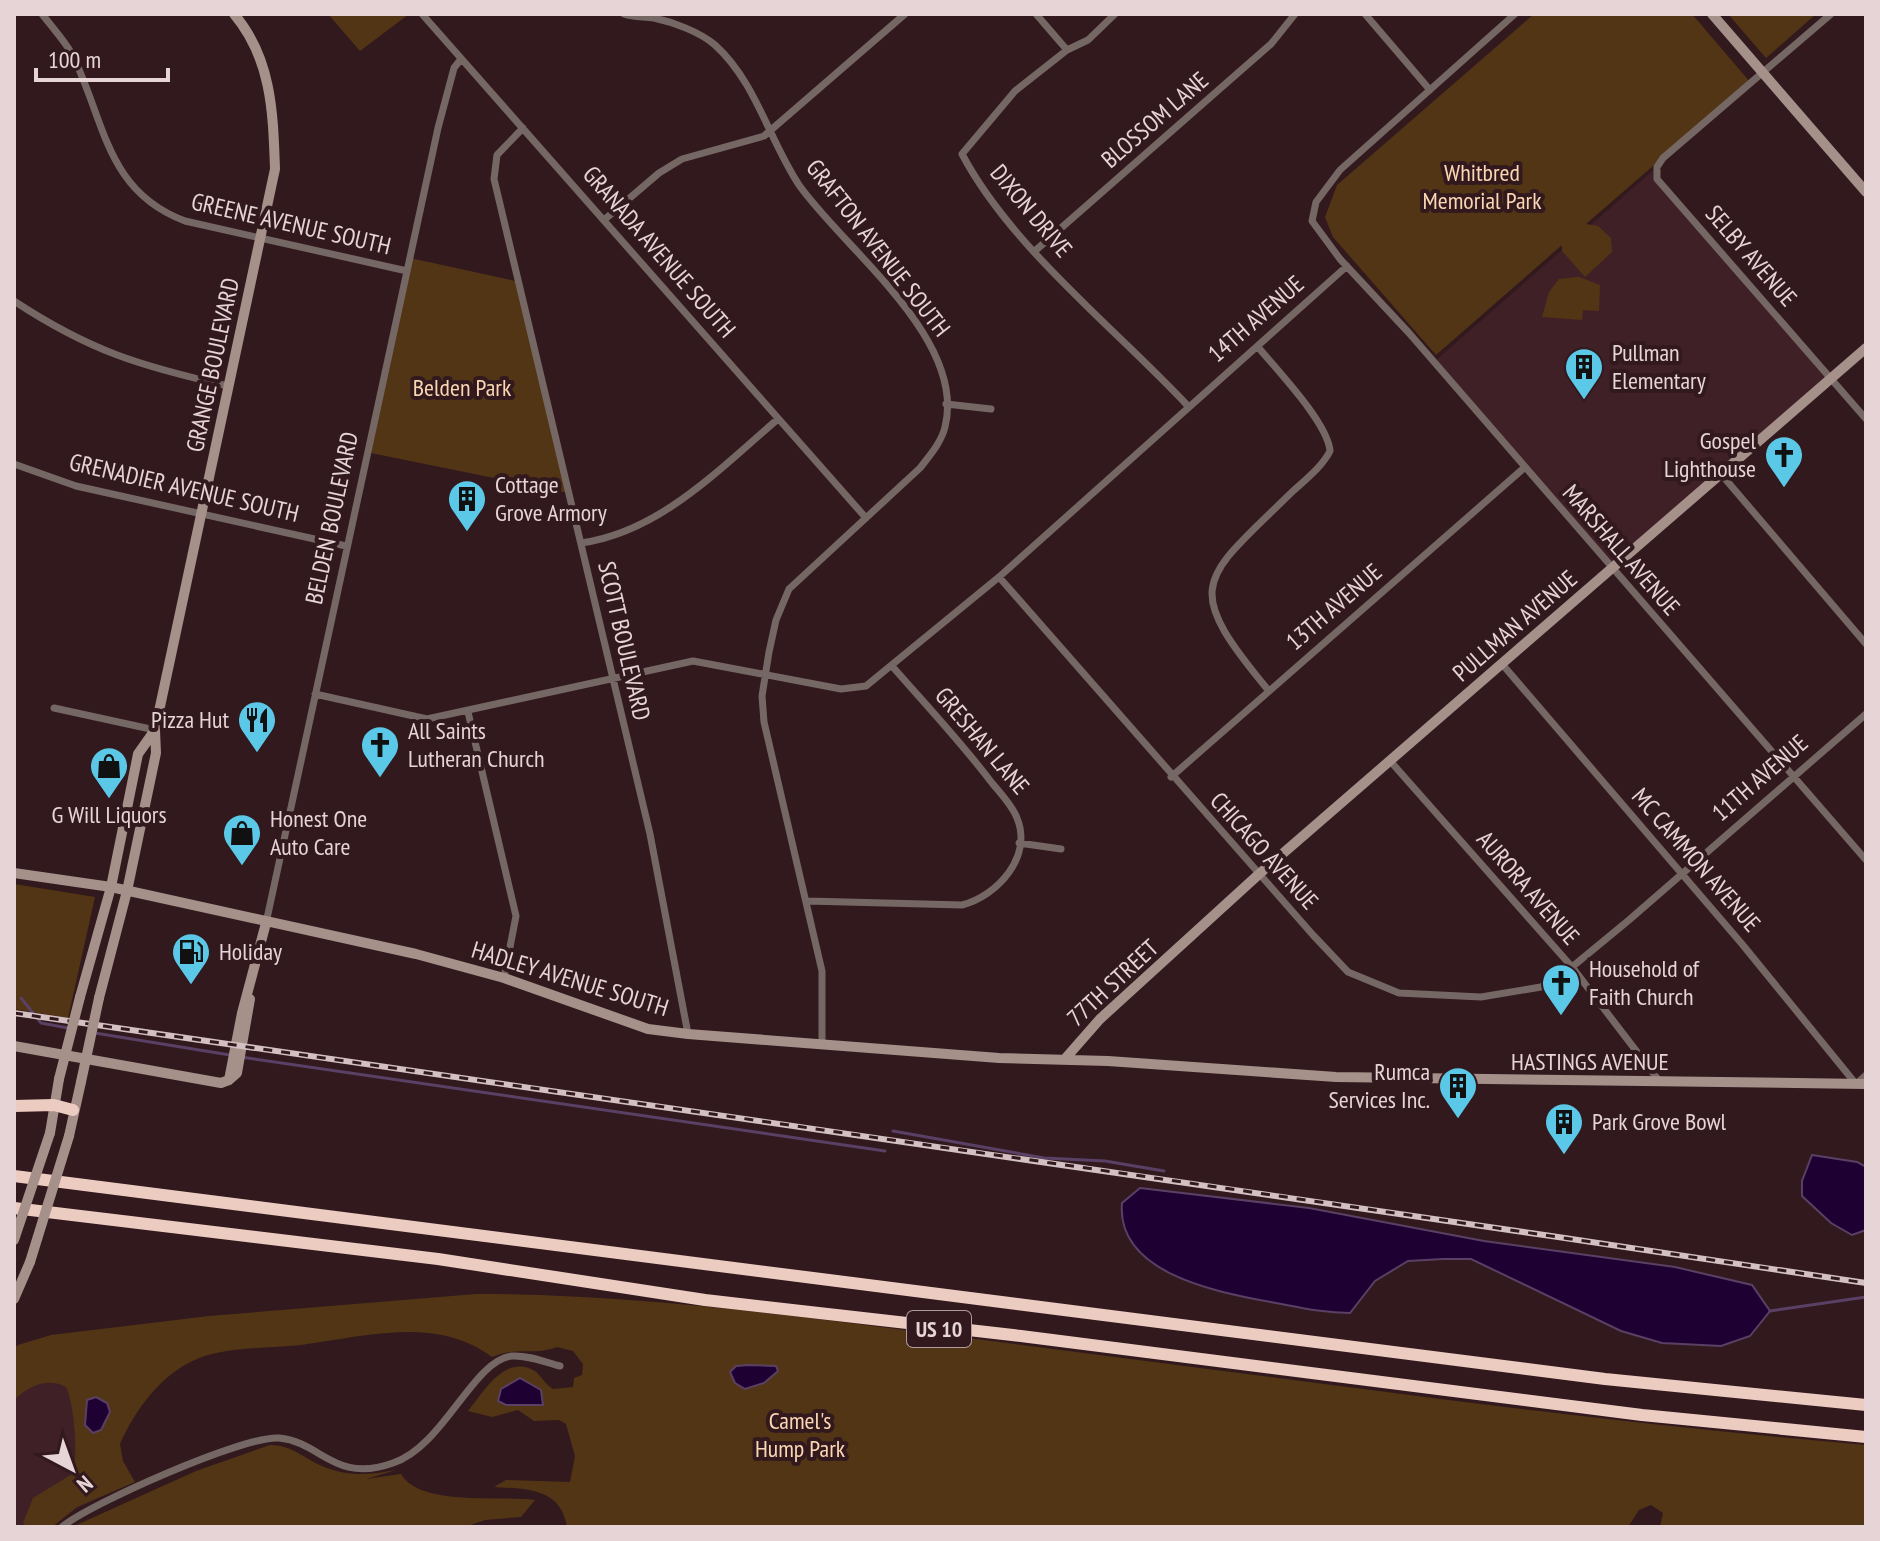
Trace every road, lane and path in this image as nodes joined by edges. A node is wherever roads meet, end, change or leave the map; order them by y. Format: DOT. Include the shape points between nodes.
graph roads {
  1 [pos="42,14"];
  2 [pos="234,14"];
  3 [pos="422,14"];
  4 [pos="624,14"];
  5 [pos="905,14"];
  6 [pos="1115,14"];
  7 [pos="1295,14"];
  8 [pos="1365,14"];
  9 [pos="1515,14"];
  10 [pos="1712,14"];
  11 [pos="1831,14"];
  12 [pos="1037,15"];
  13 [pos="654,16"];
  14 [pos="1067,50"];
  15 [pos="461,59"];
  16 [pos="1763,73"];
  17 [pos="1430,90"];
  18 [pos="523,128"];
  19 [pos="769,133"];
  20 [pos="1866,192"];
  21 [pos="604,220"];
  22 [pos="262,238"];
  23 [pos="1036,250"];
  24 [pos="1347,266"];
  25 [pos="407,271"];
  26 [pos="14,301"];
  27 [pos="1258,347"];
  28 [pos="1866,348"];
  29 [pos="1831,378"];
  30 [pos="228,386"];
  31 [pos="946,404"];
  32 [pos="1187,405"];
  33 [pos="991,409"];
  34 [pos="778,419"];
  35 [pos="1866,419"];
  36 [pos="14,464"];
  37 [pos="1524,468"];
  38 [pos="1721,474"];
  39 [pos="201,514"];
  40 [pos="866,518"];
  41 [pos="581,543"];
  42 [pos="346,546"];
  43 [pos="1611,569"];
  44 [pos="999,577"];
  45 [pos="1866,644"];
  46 [pos="1502,664"];
  47 [pos="892,666"];
  48 [pos="765,674"];
  49 [pos="612,678"];
  50 [pos="1269,691"];
  51 [pos="315,694"];
  52 [pos="54,708"];
  53 [pos="468,712"];
  54 [pos="1866,714"];
  55 [pos="155,730"];
  56 [pos="1391,762"];
  57 [pos="1794,776"];
  58 [pos="1171,777"];
  59 [pos="1019,843"];
  60 [pos="1061,849"];
  61 [pos="1866,860"];
  62 [pos="14,873"];
  63 [pos="1681,873"];
  64 [pos="1258,875"];
  65 [pos="111,887"];
  66 [pos="127,891"];
  67 [pos="807,901"];
  68 [pos="266,923"];
  69 [pos="1192,936"];
  70 [pos="1572,967"];
  71 [pos="504,978"];
  72 [pos="688,1034"];
  73 [pos="822,1044"];
  74 [pos="14,1046"];
  75 [pos="1064,1060"];
  76 [pos="1866,1075"];
  77 [pos="1314,1076"];
  78 [pos="1660,1082"];
  79 [pos="1861,1084"];
  80 [pos="54,1105"];
  81 [pos="14,1106"];
  82 [pos="73,1110"];
  83 [pos="14,1176"];
  84 [pos="14,1208"];
  85 [pos="14,1240"];
  86 [pos="14,1299"];
  87 [pos="560,1366"];
  88 [pos="1866,1405"];
  89 [pos="1866,1437"];
  90 [pos="62,1527"];
  1 -- 22 [label="street, GREENE AVENUE SOUTH" via="70,52 107,146 142,197 185,221"];
  2 -- 22 [label="street, GRANGE BOULEVARD" via="264,64 270,86 275,169"];
  3 -- 15 [label="street, GRANADA AVENUE SOUTH"];
  4 -- 13 [label="street, GRAFTON AVENUE SOUTH"];
  5 -- 19 [label="street"];
  6 -- 14 [label="street, DIXON DRIVE" via="1088,40"];
  7 -- 23 [label="street, BLOSSOM LANE" via="1271,44"];
  8 -- 17 [label="street"];
  9 -- 17 [label="street"];
  10 -- 16 [label="street"];
  11 -- 16 [label="street"];
  12 -- 14 [label="street"];
  13 -- 19 [label="street, GRAFTON AVENUE SOUTH" via="714,45 741,76"];
  14 -- 23 [label="street, DIXON DRIVE" via="1015,91 962,154 974,177"];
  15 -- 18 [label="street, GRANADA AVENUE SOUTH"];
  15 -- 25 [label="street, BELDEN BOULEVARD" via="438,128"];
  16 -- 20 [label="street"];
  16 -- 29 [label="street, SELBY AVENUE" via="1663,158 1657,179"];
  17 -- 24 [label="street" via="1340,170 1316,202 1312,221"];
  18 -- 21 [label="street, GRANADA AVENUE SOUTH"];
  18 -- 41 [label="street, SCOTT BOULEVARD" via="497,155 494,179"];
  19 -- 21 [label="street" via="682,159"];
  19 -- 31 [label="street, GRAFTON AVENUE SOUTH" via="800,187 898,300 936,353"];
  21 -- 34 [label="street, GRANADA AVENUE SOUTH"];
  22 -- 25 [label="street, GREENE AVENUE SOUTH"];
  22 -- 30 [label="street, GRANGE BOULEVARD"];
  23 -- 32 [label="street, DIXON DRIVE"];
  24 -- 27 [label="street, 14TH AVENUE"];
  24 -- 37 [label="street, MARSHALL AVENUE"];
  25 -- 42 [label="street, BELDEN BOULEVARD"];
  26 -- 30 [label="street" via="74,339 111,355"];
  27 -- 32 [label="street, 14TH AVENUE"];
  27 -- 50 [label="street" via="1309,411 1330,451 1218,567 1209,593 1221,628"];
  28 -- 29 [label="street, PULLMAN AVENUE"];
  29 -- 35 [label="street, SELBY AVENUE"];
  29 -- 38 [label="street, PULLMAN AVENUE"];
  30 -- 39 [label="street, GRANGE BOULEVARD"];
  31 -- 33 [label="street"];
  31 -- 40 [label="street, GRAFTON AVENUE SOUTH" via="938,445"];
  32 -- 44 [label="street, 14TH AVENUE"];
  34 -- 40 [label="street, GRANADA AVENUE SOUTH"];
  34 -- 41 [label="street" via="643,525"];
  36 -- 39 [label="street, GRENADIER AVENUE SOUTH" via="76,486"];
  37 -- 43 [label="street, MARSHALL AVENUE"];
  37 -- 50 [label="street, 13TH AVENUE"];
  38 -- 43 [label="street, PULLMAN AVENUE"];
  38 -- 45 [label="street"];
  39 -- 42 [label="street, GRENADIER AVENUE SOUTH"];
  39 -- 55 [label="street, GRANGE BOULEVARD"];
  40 -- 48 [label="street, GRAFTON AVENUE SOUTH" via="789,589 776,620"];
  41 -- 49 [label="street, SCOTT BOULEVARD"];
  42 -- 51 [label="street, BELDEN BOULEVARD"];
  43 -- 46 [label="street, PULLMAN AVENUE"];
  43 -- 57 [label="street, MARSHALL AVENUE"];
  44 -- 47 [label="street, 14TH AVENUE"];
  44 -- 58 [label="street, CHICAGO AVENUE"];
  46 -- 56 [label="street, PULLMAN AVENUE"];
  46 -- 63 [label="street, MC CAMMON AVENUE"];
  47 -- 48 [label="street, 14TH AVENUE" via="857,689"];
  47 -- 59 [label="street, GRESHAN LANE" via="1016,814"];
  48 -- 49 [label="street" via="693,661"];
  48 -- 67 [label="street, GRAFTON AVENUE SOUTH" via="764,722"];
  49 -- 53 [label="street"];
  49 -- 72 [label="street, SCOTT BOULEVARD" via="650,834"];
  50 -- 58 [label="street, 13TH AVENUE"];
  51 -- 53 [label="street" via="427,719"];
  51 -- 68 [label="street, BELDEN BOULEVARD"];
  52 -- 55 [label="street"];
  53 -- 71 [label="street" via="516,916"];
  54 -- 57 [label="street, 11TH AVENUE"];
  55 -- 65 [label="street, GRANGE BOULEVARD" via="138,754"];
  55 -- 66 [label="street, GRANGE BOULEVARD" via="156,753"];
  56 -- 64 [label="street, PULLMAN AVENUE"];
  56 -- 70 [label="street, AURORA AVENUE"];
  57 -- 61 [label="street, MARSHALL AVENUE"];
  57 -- 63 [label="street, 11TH AVENUE"];
  58 -- 64 [label="street, CHICAGO AVENUE"];
  59 -- 60 [label="street"];
  59 -- 67 [label="street" via="1005,880 981,900 962,905"];
  62 -- 65 [label="street, HADLEY AVENUE SOUTH"];
  63 -- 70 [label="street, 11TH AVENUE"];
  63 -- 79 [label="street, MC CAMMON AVENUE"];
  64 -- 69 [label="street, PULLMAN AVENUE"];
  64 -- 70 [label="street, CHICAGO AVENUE" via="1348,972 1399,993 1481,997 1526,991"];
  65 -- 66 [label="street, HADLEY AVENUE SOUTH"];
  65 -- 80 [label="street, GRANGE BOULEVARD, bridge"];
  66 -- 68 [label="street, HADLEY AVENUE SOUTH"];
  66 -- 82 [label="street, GRANGE BOULEVARD, bridge"];
  67 -- 73 [label="street, GRAFTON AVENUE SOUTH" via="822,971"];
  68 -- 71 [label="street, HADLEY AVENUE SOUTH"];
  68 -- 74 [label="street, BELDEN BOULEVARD" via="237,1073 229,1080 221,1083"];
  69 -- 75 [label="street, 77TH STREET" via="1100,1019"];
  70 -- 78 [label="street, AURORA AVENUE"];
  71 -- 72 [label="street, HADLEY AVENUE SOUTH" via="648,1029"];
  72 -- 73 [label="street, HADLEY AVENUE SOUTH"];
  73 -- 75 [label="street, HADLEY AVENUE SOUTH"];
  75 -- 77 [label="street, HADLEY AVENUE SOUTH"];
  76 -- 79 [label="street"];
  77 -- 78 [label="street, HASTINGS AVENUE"];
  78 -- 79 [label="street, HASTINGS AVENUE"];
  80 -- 81 [label="highway"];
  80 -- 82 [label="highway"];
  80 -- 85 [label="street, GRANGE BOULEVARD, bridge" via="50,1133"];
  82 -- 86 [label="street, GRANGE BOULEVARD, bridge" via="30,1262"];
  83 -- 88 [label="highway, US 10" via="1591,1378"];
  84 -- 89 [label="highway, US 10" via="438,1259 705,1300"];
  87 -- 90 [label="street" via="518,1356 498,1361 426,1445 392,1464 343,1466 290,1441 260,1440 102,1504"];
}
